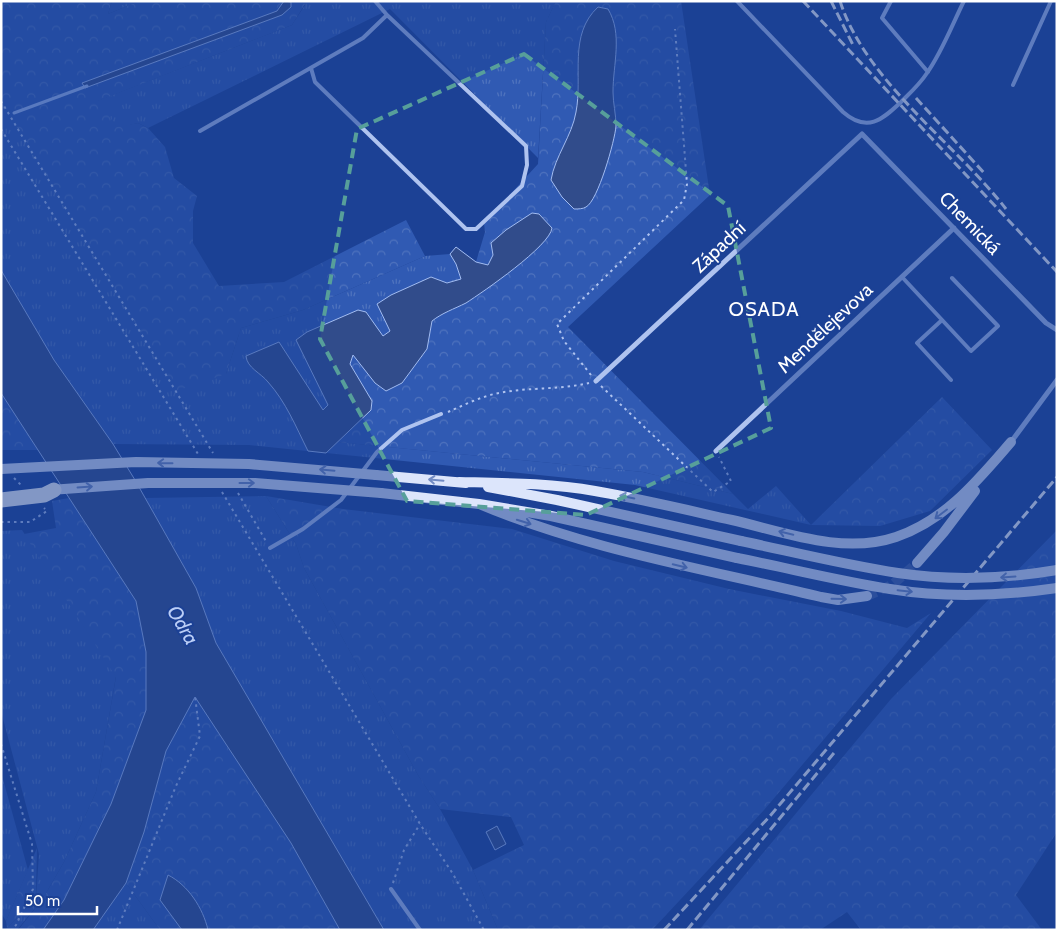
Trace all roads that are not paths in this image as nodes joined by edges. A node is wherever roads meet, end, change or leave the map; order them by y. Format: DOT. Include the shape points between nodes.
graph roads {
  1 [pos="375,1"];
  2 [pos="737,1"];
  3 [pos="891,1"];
  4 [pos="964,1"];
  5 [pos="1051,1"];
  6 [pos="388,15"];
  7 [pos="311,68"];
  8 [pos="928,72"];
  9 [pos="1013,85"];
  10 [pos="200,131"];
  11 [pos="862,134"];
  12 [pos="954,228"];
  13 [pos="902,277"];
  14 [pos="952,278"];
  15 [pos="942,320"];
  16 [pos="1057,330"];
  17 [pos="951,380"];
  18 [pos="1057,380"];
  19 [pos="596,381"];
  20 [pos="441,414"];
  21 [pos="1012,442"];
  22 [pos="716,451"];
  23 [pos="1,469"];
  24 [pos="459,482"];
  25 [pos="54,490"];
  26 [pos="1,492"];
  27 [pos="1,500"];
  28 [pos="479,504"];
  29 [pos="270,548"];
  30 [pos="917,563"];
  31 [pos="1057,570"];
  32 [pos="1057,588"];
  33 [pos="867,596"];
  34 [pos="391,889"];
  35 [pos="420,930"];
  1 -- 6 [label="lane"];
  2 -- 8 [label="lane" via="843,112 859,123 883,119"];
  3 -- 8 [label="lane" via="882,18"];
  4 -- 8 [label="lane"];
  5 -- 9 [label="lane"];
  6 -- 7 [label="lane" via="363,38"];
  6 -- 7 [label="lane" via="526,146 527,165 522,186 476,229 466,229 322,89 315,82"];
  7 -- 10 [label="lane"];
  11 -- 12 [label="street, Chemická"];
  11 -- 19 [label="street, Západní"];
  12 -- 13 [label="street, Mendělejevova"];
  12 -- 16 [label="street, Chemická" via="1046,323"];
  13 -- 15 [label="lane"];
  13 -- 22 [label="street, Mendělejevova"];
  14 -- 15 [label="lane" via="998,326 971,351"];
  15 -- 17 [label="lane" via="917,343"];
  18 -- 21 [label="street"];
  20 -- 29 [label="lane" via="402,430 377,452 341,500 303,529"];
  21 -- 24 [label="main road, one-way" via="966,493 938,517 895,537 873,542 845,544 806,538 593,490"];
  21 -- 30 [label="main road"];
  24 -- 23 [label="main road, one-way, bridge" via="249,464 136,462"];
  31 -- 24 [label="main road, one-way, bridge" via="1024,576 981,578 897,573"];
  25 -- 26 [label="main road"];
  25 -- 27 [label="highway, bridge" via="44,495"];
  25 -- 28 [label="main road, one-way, bridge" via="148,483 255,484"];
  28 -- 32 [label="main road, one-way, bridge" via="551,516 891,590 975,595"];
  28 -- 33 [label="main road, one-way" via="602,546 701,571 821,598 838,600"];
  34 -- 35 [label="lane"];
}
